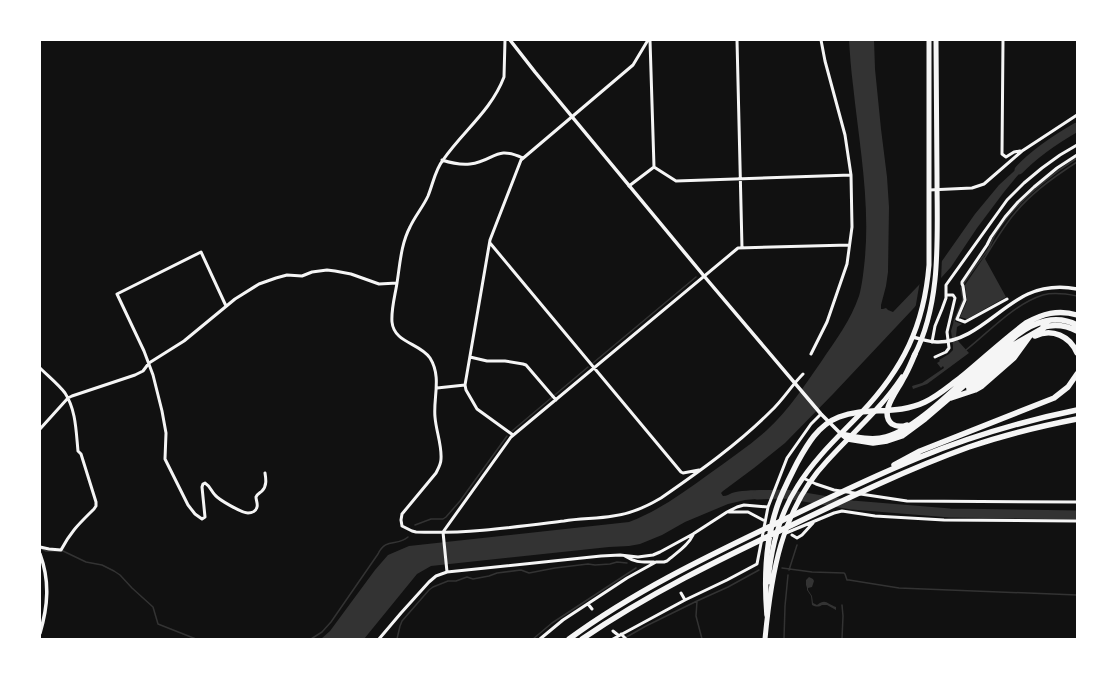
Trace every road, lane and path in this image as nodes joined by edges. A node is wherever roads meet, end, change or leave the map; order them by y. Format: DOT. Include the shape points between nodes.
graph roads {
  1 [pos="504,40"];
  2 [pos="510,40"];
  3 [pos="649,40"];
  4 [pos="737,40"];
  5 [pos="821,40"];
  6 [pos="929,40"];
  7 [pos="936,40"];
  8 [pos="1002,40"];
  9 [pos="1077,116"];
  10 [pos="572,117"];
  11 [pos="1077,145"];
  12 [pos="1022,151"];
  13 [pos="1077,155"];
  14 [pos="523,158"];
  15 [pos="442,160"];
  16 [pos="654,167"];
  17 [pos="850,175"];
  18 [pos="741,179"];
  19 [pos="629,186"];
  20 [pos="929,190"];
  21 [pos="937,190"];
  22 [pos="489,243"];
  23 [pos="849,245"];
  24 [pos="742,248"];
  25 [pos="704,276"];
  26 [pos="397,283"];
  27 [pos="1077,289"];
  28 [pos="946,295"];
  29 [pos="1007,299"];
  30 [pos="226,306"];
  31 [pos="951,313"];
  32 [pos="957,315"];
  33 [pos="1077,315"];
  34 [pos="1077,325"];
  35 [pos="1021,330"];
  36 [pos="1044,330"];
  37 [pos="1077,331"];
  38 [pos="1030,336"];
  39 [pos="913,337"];
  40 [pos="921,339"];
  41 [pos="932,342"];
  42 [pos="1005,345"];
  43 [pos="1020,352"];
  44 [pos="1077,353"];
  45 [pos="811,354"];
  46 [pos="915,354"];
  47 [pos="470,357"];
  48 [pos="935,357"];
  49 [pos="149,363"];
  50 [pos="40,368"];
  51 [pos="594,368"];
  52 [pos="969,373"];
  53 [pos="803,374"];
  54 [pos="1077,374"];
  55 [pos="795,383"];
  56 [pos="465,384"];
  57 [pos="952,387"];
  58 [pos="437,388"];
  59 [pos="68,398"];
  60 [pos="554,398"];
  61 [pos="946,401"];
  62 [pos="1077,410"];
  63 [pos="820,414"];
  64 [pos="922,417"];
  65 [pos="1077,419"];
  66 [pos="40,429"];
  67 [pos="841,434"];
  68 [pos="513,435"];
  69 [pos="850,438"];
  70 [pos="700,470"];
  71 [pos="265,473"];
  72 [pos="803,478"];
  73 [pos="810,481"];
  74 [pos="860,484"];
  75 [pos="1077,502"];
  76 [pos="768,506"];
  77 [pos="728,512"];
  78 [pos="763,520"];
  79 [pos="1077,521"];
  80 [pos="814,522"];
  81 [pos="444,534"];
  82 [pos="693,534"];
  83 [pos="784,534"];
  84 [pos="792,535"];
  85 [pos="40,546"];
  86 [pos="40,554"];
  87 [pos="624,555"];
  88 [pos="656,562"];
  89 [pos="664,562"];
  90 [pos="667,566"];
  91 [pos="447,570"];
  92 [pos="681,593"];
  93 [pos="685,600"];
  94 [pos="588,604"];
  95 [pos="592,609"];
  96 [pos="767,615"];
  97 [pos="613,631"];
  98 [pos="40,633"];
  99 [pos="620,635"];
  100 [pos="379,639"];
  101 [pos="540,639"];
  102 [pos="569,639"];
  103 [pos="582,639"];
  104 [pos="613,639"];
  105 [pos="626,639"];
  106 [pos="765,639"];
  1 -- 15 [label="street" via="502,83 489,106"];
  2 -- 10 [label="street"];
  3 -- 10 [label="street" via="633,65"];
  3 -- 16 [label="street"];
  4 -- 18 [label="street"];
  5 -- 17 [label="street" via="845,135"];
  6 -- 20 [label="highway"];
  7 -- 21 [label="highway"];
  8 -- 12 [label="street" via="1002,154 1006,156"];
  9 -- 12 [label="street"];
  10 -- 14 [label="street"];
  10 -- 19 [label="street"];
  11 -- 28 [label="street" via="1042,168 1008,200 946,286"];
  12 -- 21 [label="street" via="984,184 972,188"];
  13 -- 32 [label="street" via="1034,187 1005,217 962,282 965,300"];
  14 -- 15 [label="street" via="505,152 470,164"];
  14 -- 22 [label="street"];
  15 -- 26 [label="street" via="428,196 403,242"];
  16 -- 18 [label="street" via="676,180"];
  16 -- 19 [label="street"];
  17 -- 18 [label="street"];
  17 -- 23 [label="street" via="852,227"];
  18 -- 24 [label="street"];
  19 -- 25 [label="street"];
  20 -- 21 [label="street"];
  20 -- 39 [label="highway" via="929,265 924,300"];
  21 -- 40 [label="highway" via="934,283"];
  22 -- 47 [label="street"];
  22 -- 51 [label="street"];
  23 -- 24 [label="street"];
  23 -- 45 [label="street" via="847,264 827,322"];
  24 -- 25 [label="street" via="738,248"];
  25 -- 51 [label="street"];
  25 -- 55 [label="street"];
  26 -- 30 [label="street" via="379,284 344,272 327,270 302,276 282,276 259,284"];
  26 -- 58 [label="street" via="393,327 398,336 430,358"];
  27 -- 41 [label="street" via="1054,287 1029,293 959,338 946,342"];
  28 -- 31 [label="street" via="953,295 955,298"];
  28 -- 41 [label="street"];
  29 -- 32 [label="street" via="965,322 958,319"];
  30 -- 49 [label="street" via="184,341"];
  30 -- 49 [label="street" via="201,252 117,294"];
  31 -- 32 [label="street"];
  31 -- 48 [label="street" via="947,332 950,348"];
  33 -- 35 [label="highway" via="1064,312 1046,314 1032,320"];
  34 -- 35 [label="highway" via="1065,320 1052,320"];
  35 -- 42 [label="highway"];
  35 -- 42 [label="highway"];
  36 -- 37 [label="highway" via="1058,325"];
  36 -- 38 [label="highway"];
  36 -- 42 [label="highway"];
  36 -- 43 [label="highway" via="1032,338"];
  36 -- 44 [label="highway" via="1066,338"];
  38 -- 42 [label="highway"];
  38 -- 43 [label="highway"];
  38 -- 61 [label="highway" via="1012,356 980,383"];
  39 -- 40 [label="street"];
  39 -- 67 [label="highway" via="885,386"];
  40 -- 41 [label="street"];
  40 -- 46 [label="highway"];
  42 -- 52 [label="highway"];
  42 -- 61 [label="highway"];
  43 -- 61 [label="highway" via="980,388"];
  46 -- 64 [label="highway" via="890,401 887,414 890,422 899,426"];
  46 -- 69 [label="highway" via="892,392"];
  47 -- 56 [label="street"];
  47 -- 60 [label="street" via="526,365"];
  49 -- 59 [label="street" via="136,375"];
  49 -- 71 [label="street" via="166,433 165,459 195,514 202,519 206,517 202,487 206,483 215,496 244,513 252,513 257,507 257,495 265,485"];
  50 -- 59 [label="street"];
  51 -- 60 [label="street"];
  51 -- 70 [label="street" via="681,472"];
  52 -- 57 [label="highway"];
  52 -- 57 [label="highway"];
  53 -- 55 [label="street"];
  54 -- 74 [label="highway" via="1072,384 1054,398 920,451"];
  55 -- 63 [label="street"];
  55 -- 70 [label="street" via="762,420 732,447"];
  56 -- 58 [label="street"];
  56 -- 68 [label="street" via="477,409"];
  57 -- 64 [label="highway"];
  57 -- 96 [label="highway" via="912,407 853,413 838,417 821,429 805,449 778,503 768,549"];
  58 -- 81 [label="street" via="435,413 441,445 440,467 402,514 401,520 402,526 412,531"];
  59 -- 66 [label="street"];
  59 -- 85 [label="street" via="75,419 78,451 96,506 74,528 61,550"];
  60 -- 68 [label="street"];
  61 -- 69 [label="highway" via="902,436 880,442"];
  62 -- 74 [label="highway" via="998,430 918,458"];
  63 -- 67 [label="street"];
  63 -- 76 [label="street" via="787,458"];
  64 -- 69 [label="highway" via="905,429 886,437"];
  65 -- 103 [label="highway" via="970,447 864,490 638,603"];
  67 -- 69 [label="highway"];
  67 -- 72 [label="highway" via="818,457"];
  68 -- 81 [label="street"];
  69 -- 73 [label="highway"];
  70 -- 81 [label="street" via="650,504 614,516"];
  72 -- 73 [label="street"];
  72 -- 96 [label="highway" via="787,504 779,525 767,592"];
  73 -- 75 [label="street" via="834,490 907,501"];
  73 -- 83 [label="highway"];
  74 -- 102 [label="highway" via="666,578"];
  76 -- 77 [label="street" via="744,505"];
  76 -- 93 [label="street" via="757,564"];
  77 -- 78 [label="street" via="748,512"];
  77 -- 82 [label="street"];
  79 -- 80 [label="street" via="912,518 842,511"];
  80 -- 83 [label="street"];
  80 -- 84 [label="street" via="797,538"];
  81 -- 91 [label="street"];
  82 -- 87 [label="street" via="660,552 638,557"];
  82 -- 89 [label="street" via="685,546"];
  83 -- 96 [label="highway" via="776,559"];
  86 -- 98 [label="street" via="46,572 48,593"];
  87 -- 88 [label="street" via="634,561"];
  87 -- 91 [label="street"];
  88 -- 89 [label="street"];
  88 -- 94 [label="street"];
  89 -- 90 [label="street"];
  91 -- 100 [label="street" via="430,582"];
  92 -- 93 [label="street"];
  93 -- 99 [label="street"];
  94 -- 95 [label="street"];
  94 -- 101 [label="street"];
  96 -- 106 [label="highway"];
  97 -- 99 [label="street"];
  99 -- 104 [label="street"];
  99 -- 105 [label="street"];
}
